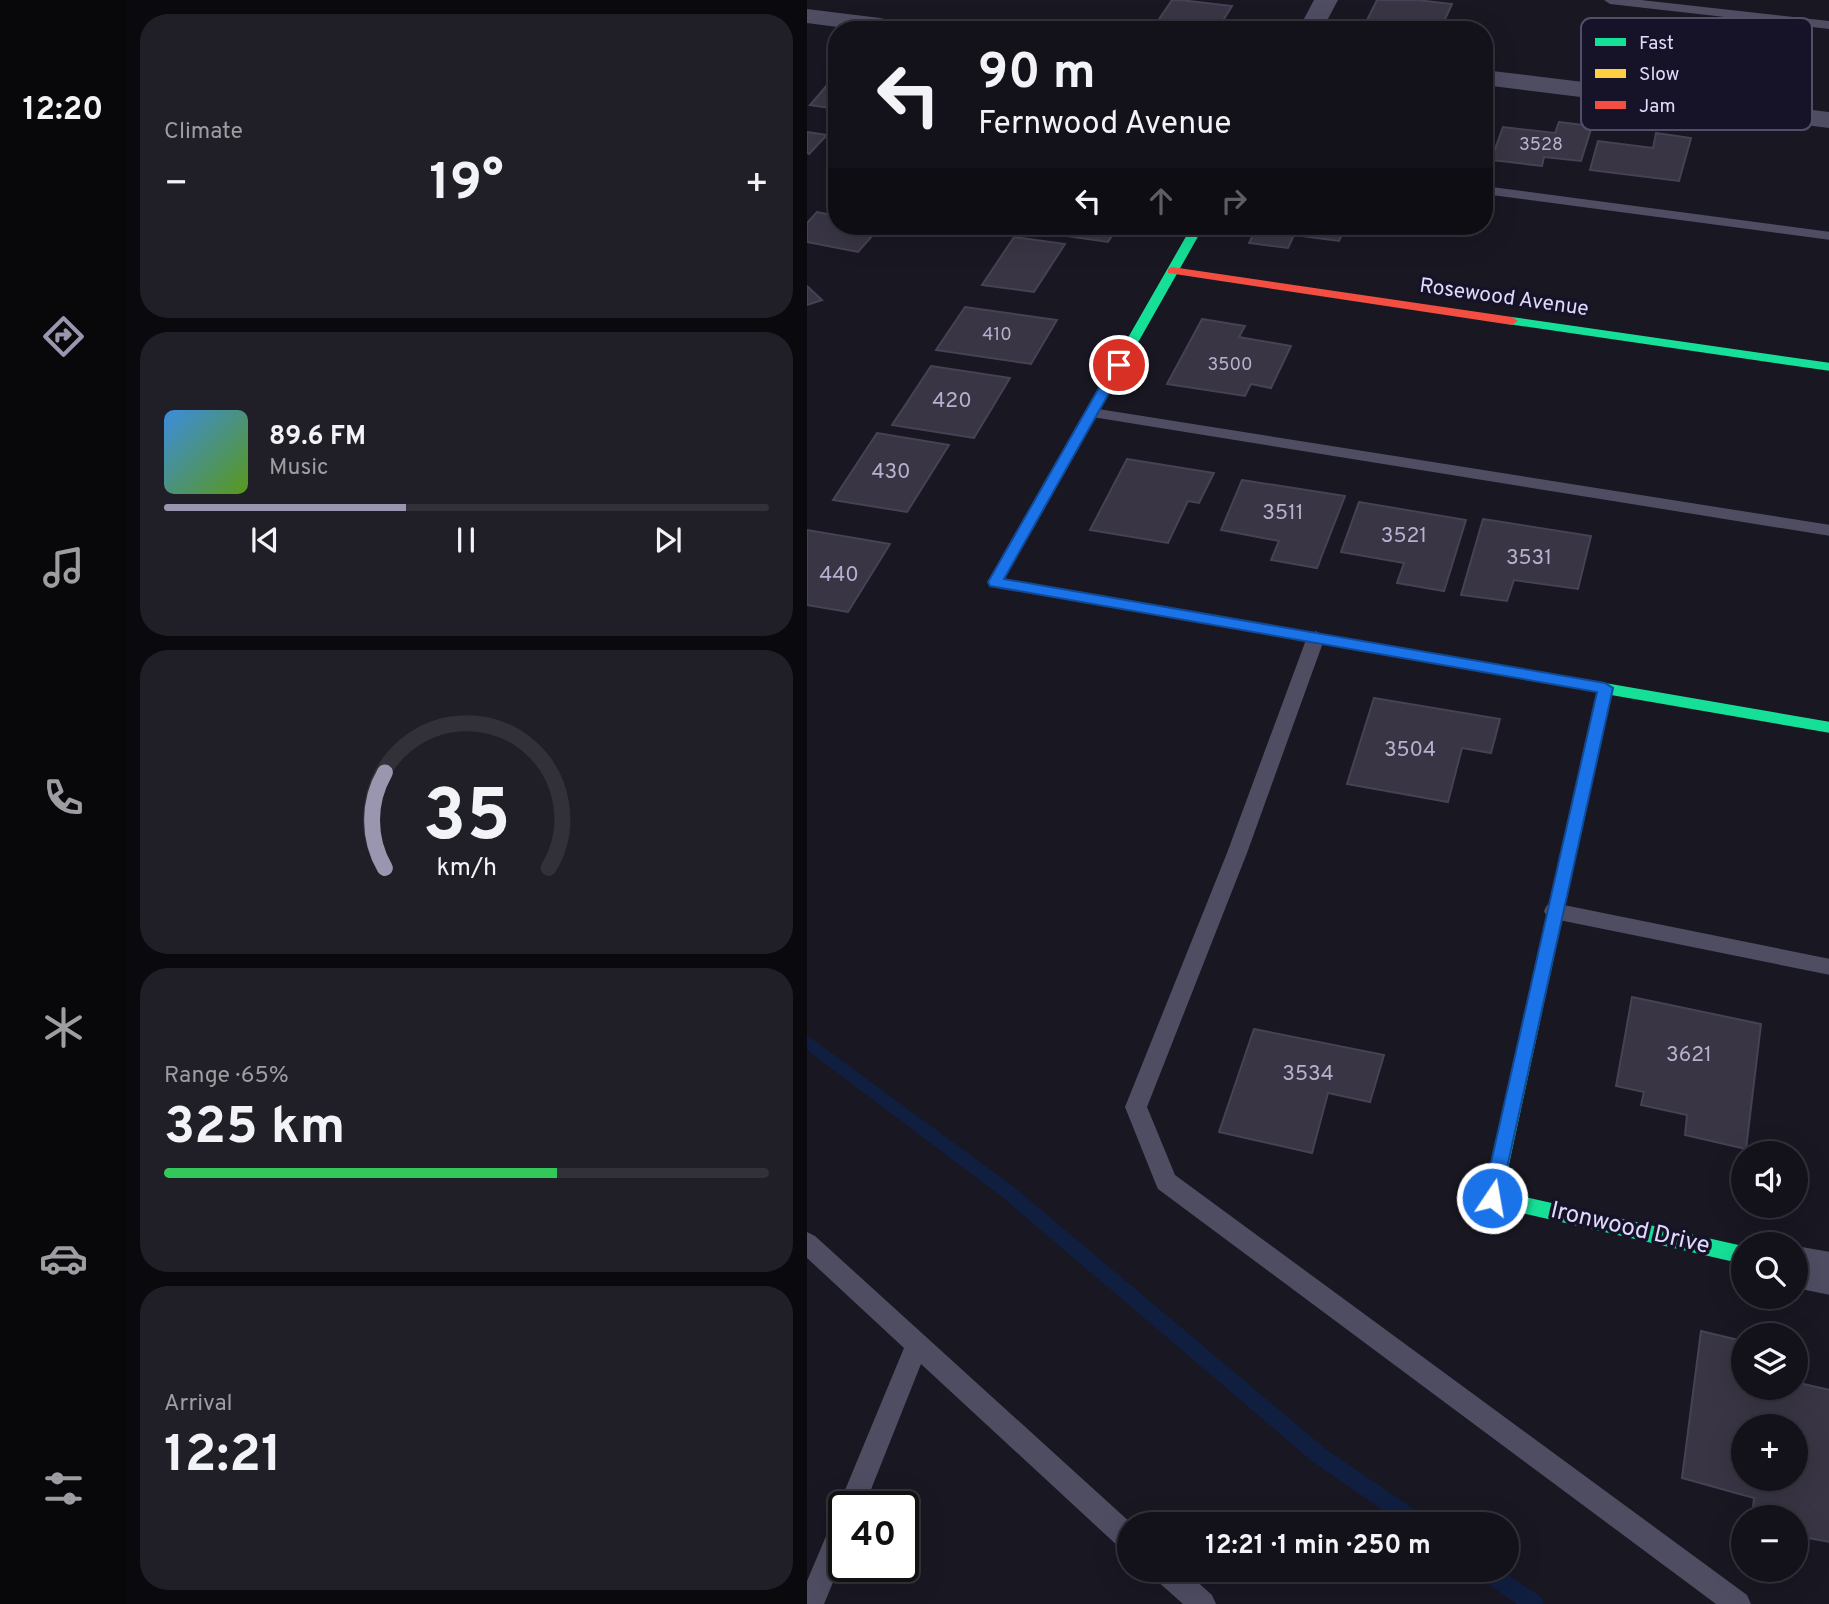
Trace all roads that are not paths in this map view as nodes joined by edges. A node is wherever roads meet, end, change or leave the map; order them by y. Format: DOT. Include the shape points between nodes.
graph roads {
  1 [pos="1326,0"];
  2 [pos="1610,0"];
  3 [pos="807,16"];
  4 [pos="1768,18"];
  5 [pos="848,21"];
  6 [pos="1315,21"];
  7 [pos="1493,78"];
  8 [pos="1581,89"];
  9 [pos="1493,191"];
  10 [pos="1193,235"];
  11 [pos="1829,236"];
  12 [pos="1172,271"];
  13 [pos="1829,367"];
  14 [pos="1092,413"];
  15 [pos="1829,531"];
  16 [pos="1316,637"];
  17 [pos="1605,688"];
  18 [pos="1829,727"];
  19 [pos="1554,911"];
  20 [pos="1829,967"];
  21 [pos="807,1243"];
  22 [pos="1731,1252"];
  23 [pos="1808,1270"];
  24 [pos="1829,1274"];
  25 [pos="917,1345"];
  26 [pos="858,1491"];
  27 [pos="1117,1528"];
  28 [pos="828,1563"];
  29 [pos="1178,1582"];
  30 [pos="811,1604"];
  31 [pos="1203,1604"];
  32 [pos="1738,1604"];
  1 -- 6 [label="street"];
  2 -- 4 [label="lane"];
  3 -- 5 [label="street"];
  7 -- 8 [label="street"];
  9 -- 11 [label="lane"];
  10 -- 12 [label="street"];
  12 -- 13 [label="street, Rosewood Avenue"];
  12 -- 14 [label="street"];
  14 -- 15 [label="lane"];
  14 -- 16 [label="street" via="995,582"];
  16 -- 17 [label="street"];
  16 -- 32 [label="lane" via="1136,1107 1166,1182"];
  17 -- 18 [label="street"];
  17 -- 19 [label="street, Ironwood Drive"];
  19 -- 20 [label="lane"];
  19 -- 22 [label="street, Ironwood Drive" via="1492,1198"];
  21 -- 25 [label="lane"];
  23 -- 24 [label="street"];
  25 -- 26 [label="lane"];
  25 -- 27 [label="lane"];
  28 -- 30 [label="lane"];
  29 -- 31 [label="lane"];
}
